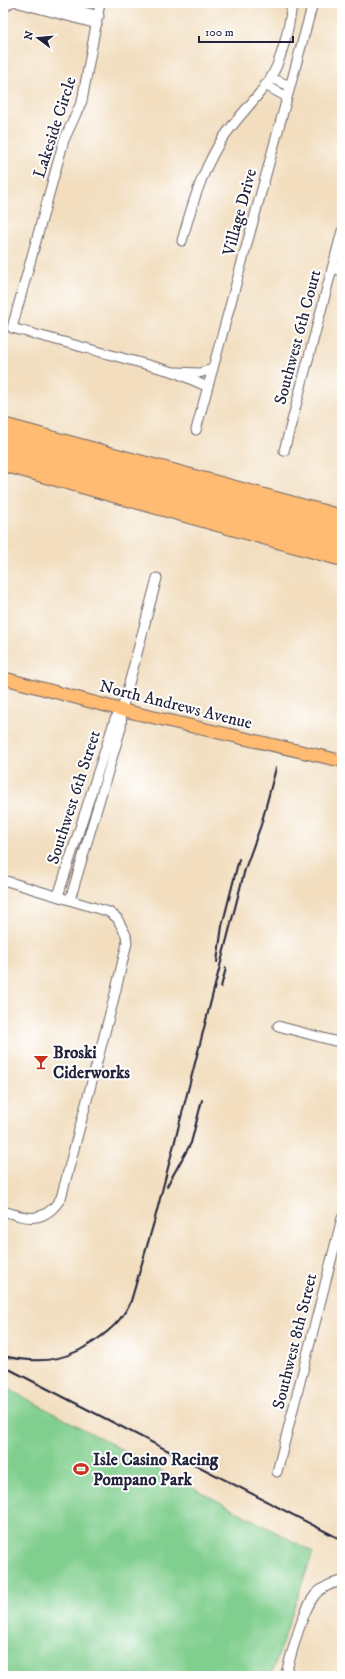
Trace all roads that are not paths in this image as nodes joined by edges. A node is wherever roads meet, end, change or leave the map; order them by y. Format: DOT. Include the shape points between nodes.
graph roads {
  1 [pos="10,3"];
  2 [pos="19,3"];
  3 [pos="52,3"];
  4 [pos="100,3"];
  5 [pos="292,3"];
  6 [pos="313,3"];
  7 [pos="3,8"];
  8 [pos="98,20"];
  9 [pos="270,78"];
  10 [pos="265,85"];
  11 [pos="290,86"];
  12 [pos="287,97"];
  13 [pos="342,231"];
  14 [pos="182,241"];
  15 [pos="332,268"];
  16 [pos="342,271"];
  17 [pos="213,369"];
  18 [pos="174,372"];
  19 [pos="208,387"];
  20 [pos="3,425"];
  21 [pos="196,430"];
  22 [pos="3,437"];
  23 [pos="284,451"];
  24 [pos="3,452"];
  25 [pos="3,464"];
  26 [pos="188,502"];
  27 [pos="342,517"];
  28 [pos="342,531"];
  29 [pos="279,542"];
  30 [pos="342,545"];
  31 [pos="342,559"];
  32 [pos="157,578"];
  33 [pos="3,678"];
  34 [pos="122,710"];
  35 [pos="342,761"];
  36 [pos="3,880"];
  37 [pos="58,896"];
  38 [pos="70,900"];
  39 [pos="278,1026"];
  40 [pos="342,1043"];
  41 [pos="3,1211"];
  42 [pos="342,1218"];
  43 [pos="277,1472"];
  44 [pos="342,1581"];
  45 [pos="285,1676"];
  1 -- 7 [label="street"];
  2 -- 8 [label="street"];
  3 -- 8 [label="street"];
  4 -- 8 [label="street, Lakeside Circle"];
  5 -- 9 [label="street" via="281,49"];
  6 -- 11 [label="street, Village Drive"];
  8 -- 18 [label="street, Lakeside Circle" via="80,109 64,140 12,328"];
  9 -- 10 [label="street"];
  9 -- 11 [label="street"];
  10 -- 12 [label="street"];
  10 -- 14 [label="street" via="209,161"];
  11 -- 12 [label="street, Village Drive"];
  12 -- 17 [label="street, Village Drive"];
  13 -- 15 [label="street, Southwest 6th Court"];
  15 -- 16 [label="street"];
  15 -- 23 [label="street, Southwest 6th Court"];
  17 -- 18 [label="street, Lakeside Circle" via="199,373"];
  17 -- 19 [label="street, Village Drive"];
  18 -- 19 [label="street, Lakeside Circle"];
  19 -- 21 [label="street, Village Drive"];
  20 -- 27 [label="highway"];
  22 -- 28 [label="highway"];
  24 -- 26 [label="highway"];
  25 -- 29 [label="highway"];
  26 -- 29 [label="highway"];
  26 -- 30 [label="highway"];
  29 -- 31 [label="highway"];
  32 -- 34 [label="street, Southwest 6th Street"];
  33 -- 34 [label="main road, North Andrews Avenue"];
  34 -- 35 [label="main road, North Andrews Avenue"];
  34 -- 37 [label="street, Southwest 6th Street" via="115,720"];
  34 -- 38 [label="street, Southwest 6th Street" via="121,728"];
  36 -- 37 [label="street"];
  37 -- 38 [label="street"];
  38 -- 41 [label="street" via="109,912 122,926 127,943 61,1198 55,1207 40,1217 21,1216"];
  39 -- 40 [label="street"];
  42 -- 43 [label="street, Southwest 8th Street"];
  44 -- 45 [label="street" via="330,1584 315,1594 305,1614"];
}
